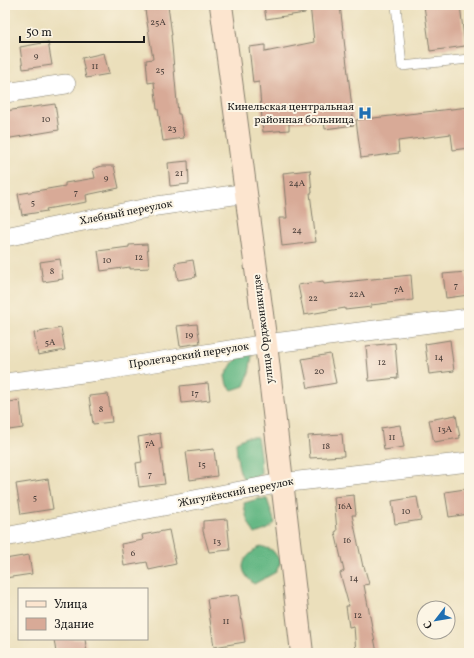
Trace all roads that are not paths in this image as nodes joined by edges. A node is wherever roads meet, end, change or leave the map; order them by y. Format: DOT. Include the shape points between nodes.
graph roads {
  1 [pos="221,5"];
  2 [pos="396,5"];
  3 [pos="469,59"];
  4 [pos="66,84"];
  5 [pos="5,93"];
  6 [pos="247,193"];
  7 [pos="5,237"];
  8 [pos="469,318"];
  9 [pos="266,344"];
  10 [pos="5,383"];
  11 [pos="469,462"];
  12 [pos="281,483"];
  13 [pos="5,537"];
  14 [pos="302,653"];
  1 -- 6 [label="street, улица Орджоникидзе"];
  2 -- 3 [label="lane" via="402,66"];
  4 -- 5 [label="street"];
  6 -- 7 [label="street, Хлебный переулок" via="157,206"];
  6 -- 9 [label="street, улица Орджоникидзе"];
  8 -- 9 [label="street, Пролетарский переулок"];
  9 -- 10 [label="street, Пролетарский переулок" via="106,370"];
  9 -- 12 [label="street, улица Орджоникидзе"];
  11 -- 12 [label="street, Жигулёвский переулок"];
  12 -- 13 [label="street, Жигулёвский переулок"];
  12 -- 14 [label="street, улица Орджоникидзе"];
}
